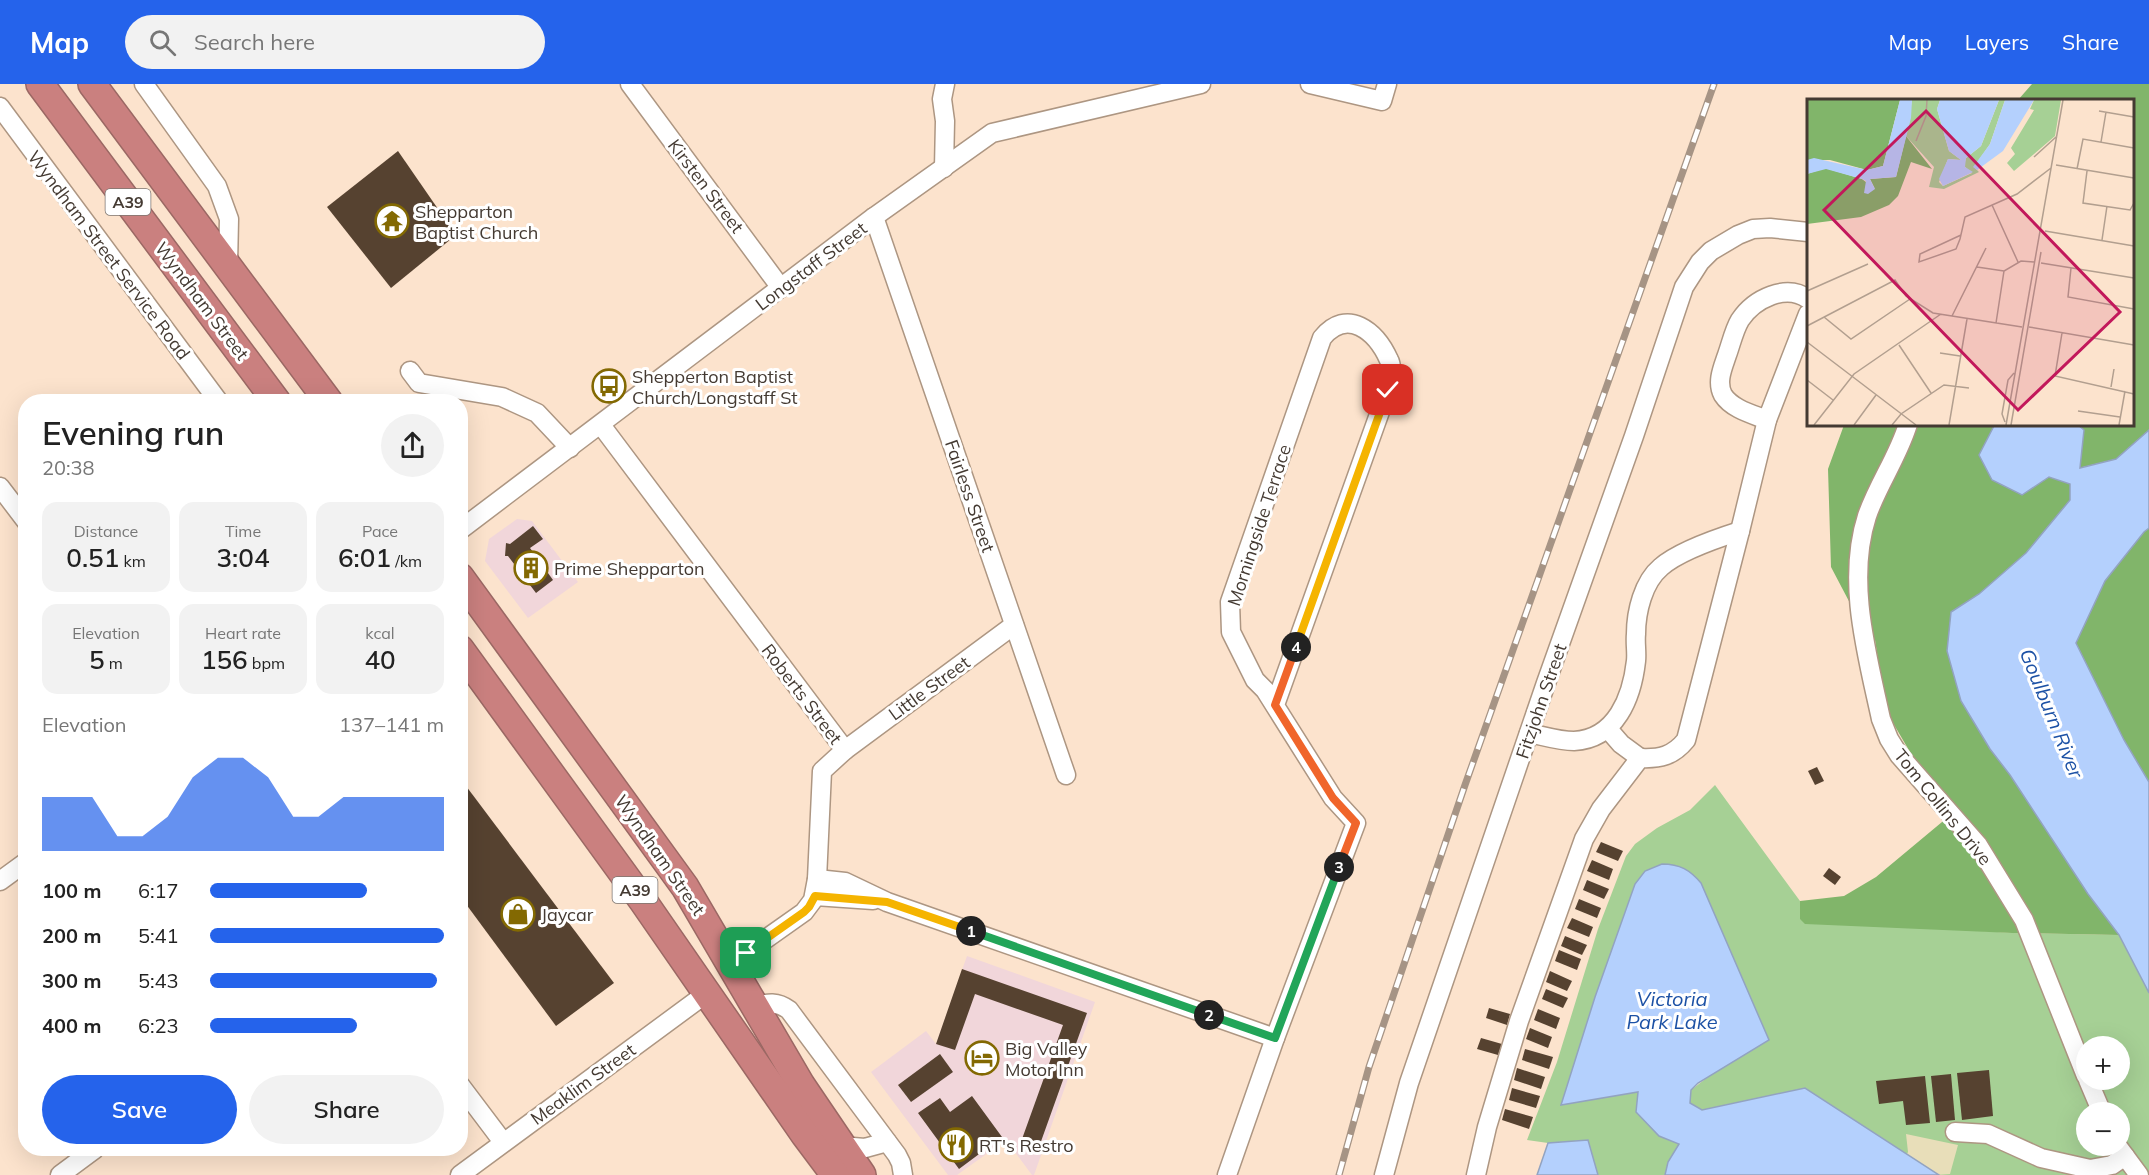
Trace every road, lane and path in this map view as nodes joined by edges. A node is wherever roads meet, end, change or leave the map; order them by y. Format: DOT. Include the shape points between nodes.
graph roads {
  1 [pos="40,84"];
  2 [pos="92,84"];
  3 [pos="144,84"];
  4 [pos="630,84"];
  5 [pos="945,84"];
  6 [pos="1198,84"];
  7 [pos="1310,84"];
  8 [pos="1384,93"];
  9 [pos="0,107"];
  10 [pos="944,168"];
  11 [pos="874,217"];
  12 [pos="1807,232"];
  13 [pos="228,266"];
  14 [pos="781,288"];
  15 [pos="1807,298"];
  16 [pos="1807,319"];
  17 [pos="410,370"];
  18 [pos="213,394"];
  19 [pos="271,394"];
  20 [pos="323,394"];
  21 [pos="1767,420"];
  22 [pos="601,425"];
  23 [pos="1907,426"];
  24 [pos="570,448"];
  25 [pos="0,487"];
  26 [pos="18,511"];
  27 [pos="468,524"];
  28 [pos="1740,531"];
  29 [pos="468,588"];
  30 [pos="1014,625"];
  31 [pos="468,660"];
  32 [pos="1275,705"];
  33 [pos="1608,729"];
  34 [pos="1529,733"];
  35 [pos="844,750"];
  36 [pos="1640,758"];
  37 [pos="1066,775"];
  38 [pos="18,868"];
  39 [pos="0,881"];
  40 [pos="816,887"];
  41 [pos="733,967"];
  42 [pos="707,993"];
  43 [pos="754,1006"];
  44 [pos="1275,1038"];
  45 [pos="2076,1050"];
  46 [pos="468,1096"];
  47 [pos="1955,1132"];
  48 [pos="503,1142"];
  49 [pos="887,1142"];
  50 [pos="841,1146"];
  51 [pos="86,1156"];
  52 [pos="2118,1156"];
  53 [pos="2126,1156"];
  54 [pos="60,1175"];
  55 [pos="460,1175"];
  56 [pos="835,1175"];
  57 [pos="862,1175"];
  58 [pos="903,1175"];
  59 [pos="1227,1175"];
  60 [pos="1384,1175"];
  61 [pos="1476,1175"];
  62 [pos="2139,1175"];
  1 -- 19 [label="highway, Wyndham Street / A39"];
  2 -- 13 [label="highway, A39"];
  3 -- 13 [label="street" via="217,186 229,219"];
  4 -- 14 [label="street, Kirsten Street"];
  5 -- 10 [label="street"];
  6 -- 10 [label="street, Longstaff Street" via="992,133"];
  7 -- 8 [label="street"];
  9 -- 18 [label="street, Wyndham Street Service Road"];
  10 -- 11 [label="street, Longstaff Street"];
  11 -- 14 [label="street, Longstaff Street"];
  11 -- 30 [label="street, Fairless Street"];
  12 -- 34 [label="street, Fitzjohn Street" via="1753,229 1725,242 1700,262 1684,287"];
  13 -- 20 [label="highway, A39"];
  14 -- 22 [label="street, Longstaff Street"];
  15 -- 21 [label="street" via="1802,294 1773,295 1752,307 1739,322 1720,374 1723,396 1731,404"];
  16 -- 21 [label="street"];
  17 -- 24 [label="street" via="419,383 502,397 537,413"];
  21 -- 28 [label="street"];
  22 -- 24 [label="street, Longstaff Street"];
  22 -- 35 [label="street, Roberts Street"];
  23 -- 45 [label="street, Tom Collins Drive" via="1874,497 1861,539 1858,590 1881,719 1899,755 1978,845 2024,920"];
  24 -- 27 [label="street, Longstaff Street"];
  25 -- 26 [label="street"];
  28 -- 33 [label="street" via="1674,558 1660,567 1649,582 1640,604 1635,632 1636,661 1629,693 1618,718"];
  28 -- 36 [label="street" via="1686,740 1677,751"];
  29 -- 41 [label="highway, Wyndham Street / A39" via="685,887"];
  30 -- 35 [label="street, Little Street"];
  30 -- 37 [label="street, Fairless Street"];
  31 -- 42 [label="highway, A39"];
  32 -- 32 [label="street, Morningside Terrace" via="1255,680 1231,632 1230,602 1322,339 1329,329 1352,324 1366,328 1390,362 1392,378"];
  32 -- 44 [label="street, Morningside Terrace" via="1333,798 1356,823"];
  33 -- 34 [label="street" via="1575,741"];
  33 -- 36 [label="street"];
  34 -- 60 [label="street, Fitzjohn Street" via="1409,1083"];
  35 -- 40 [label="street, Roberts Street" via="822,771"];
  36 -- 61 [label="street" via="1584,838 1519,1021"];
  38 -- 39 [label="street"];
  40 -- 41 [label="street" via="804,912 746,953"];
  40 -- 44 [label="street" via="845,882 887,902"];
  41 -- 42 [label="highway"];
  41 -- 43 [label="highway, Wyndham Street / A39"];
  42 -- 48 [label="street, Meaklim Street"];
  42 -- 56 [label="highway, A39"];
  43 -- 49 [label="street" via="774,1002 789,1010"];
  43 -- 50 [label="highway, Wyndham Street / A39"];
  44 -- 59 [label="street"];
  46 -- 48 [label="street"];
  47 -- 52 [label="street" via="1988,1134 2041,1158 2090,1169 2112,1164"];
  48 -- 55 [label="street, Meaklim Street"];
  49 -- 50 [label="street" via="865,1148"];
  49 -- 58 [label="street" via="901,1162"];
  50 -- 57 [label="highway, Wyndham Street / A39"];
  51 -- 54 [label="street"];
  53 -- 62 [label="street"];
}
